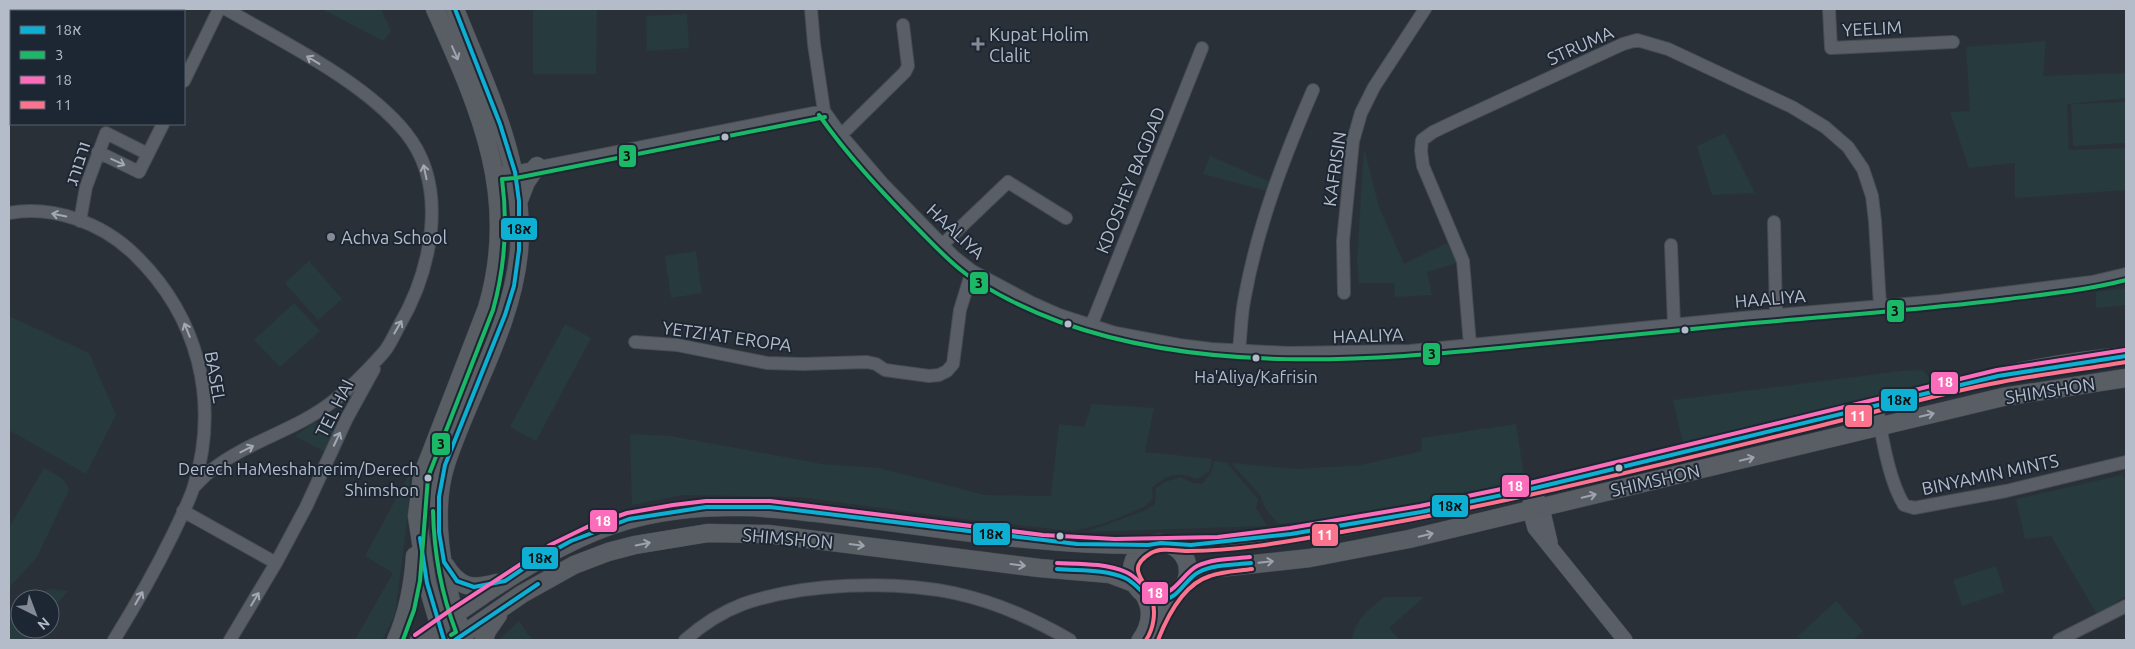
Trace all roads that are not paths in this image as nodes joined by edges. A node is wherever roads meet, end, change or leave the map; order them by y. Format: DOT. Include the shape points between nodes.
graph roads {
  1 [pos="219,9"];
  2 [pos="226,9"];
  3 [pos="435,9"];
  4 [pos="455,9"];
  5 [pos="812,9"];
  6 [pos="1425,9"];
  7 [pos="1829,9"];
  8 [pos="903,24"];
  9 [pos="1953,42"];
  10 [pos="1202,48"];
  11 [pos="185,79"];
  12 [pos="1314,90"];
  13 [pos="824,111"];
  14 [pos="162,125"];
  15 [pos="841,135"];
  16 [pos="98,152"];
  17 [pos="148,154"];
  18 [pos="537,166"];
  19 [pos="515,172"];
  20 [pos="495,173"];
  21 [pos="519,200"];
  22 [pos="9,212"];
  23 [pos="1066,218"];
  24 [pos="80,221"];
  25 [pos="1774,222"];
  26 [pos="942,245"];
  27 [pos="1671,245"];
  28 [pos="972,271"];
  29 [pos="2126,274"];
  30 [pos="1344,293"];
  31 [pos="1880,306"];
  32 [pos="1776,316"];
  33 [pos="1674,325"];
  34 [pos="1091,326"];
  35 [pos="635,342"];
  36 [pos="1470,345"];
  37 [pos="1239,350"];
  38 [pos="385,351"];
  39 [pos="2126,356"];
  40 [pos="2126,378"];
  41 [pos="1877,405"];
  42 [pos="318,411"];
  43 [pos="347,418"];
  44 [pos="1880,427"];
  45 [pos="2126,462"];
  46 [pos="194,487"];
  47 [pos="1531,488"];
  48 [pos="1536,509"];
  49 [pos="184,511"];
  50 [pos="417,516"];
  51 [pos="1148,545"];
  52 [pos="1170,545"];
  53 [pos="444,562"];
  54 [pos="276,564"];
  55 [pos="505,581"];
  56 [pos="1186,581"];
  57 [pos="1138,588"];
  58 [pos="1175,595"];
  59 [pos="511,601"];
  60 [pos="2126,606"];
  61 [pos="455,614"];
  62 [pos="441,633"];
  63 [pos="461,638"];
  64 [pos="114,640"];
  65 [pos="230,640"];
  66 [pos="396,640"];
  67 [pos="420,640"];
  68 [pos="484,640"];
  69 [pos="685,640"];
  70 [pos="1070,640"];
  71 [pos="1139,640"];
  72 [pos="1151,640"];
  73 [pos="1625,640"];
  74 [pos="2059,640"];
  1 -- 11 [label="street"];
  38 -- 2 [label="street, one-way" via="422,279 430,246 432,217 423,163 408,135 365,94"];
  3 -- 20 [label="main road, one-way" via="466,77"];
  4 -- 19 [label="main road" via="500,124"];
  5 -- 13 [label="street, HAALIYA"];
  6 -- 30 [label="street, KAFRISIN" via="1361,112 1353,141 1343,241"];
  7 -- 9 [label="street, YEELIM" via="1831,48"];
  8 -- 15 [label="street" via="908,66 905,72"];
  10 -- 34 [label="street, KDOSHEY BAGDAD"];
  12 -- 37 [label="street" via="1289,145 1257,241 1244,298"];
  13 -- 15 [label="street, HAALIYA"];
  13 -- 18 [label="street"];
  14 -- 17 [label="street"];
  15 -- 26 [label="street, HAALIYA"];
  16 -- 17 [label="street, one-way" via="139,172"];
  16 -- 17 [label="street, ורבורג" via="106,133"];
  16 -- 24 [label="street, ורבורג" via="86,187"];
  18 -- 19 [label="street"];
  18 -- 21 [label="main road"];
  19 -- 20 [label="street"];
  19 -- 21 [label="main road"];
  20 -- 50 [label="main road" via="500,201 500,234 494,282 487,308 427,460"];
  21 -- 53 [label="main road" via="519,250 514,286 445,465 439,497 439,532"];
  24 -- 22 [label="street, BASEL, one-way" via="34,211"];
  23 -- 26 [label="street" via="1008,182"];
  46 -- 24 [label="street, BASEL, one-way" via="202,454 205,394 200,365 184,322 151,270 106,231"];
  25 -- 32 [label="street"];
  26 -- 28 [label="street, HAALIYA"];
  27 -- 33 [label="street"];
  28 -- 34 [label="street, HAALIYA" via="1032,303"];
  28 -- 35 [label="street, YETZI'AT EROPA" via="960,310 953,364 939,375 885,370 867,362 767,363 677,345"];
  29 -- 31 [label="street, HAALIYA" via="2092,282"];
  31 -- 32 [label="street, HAALIYA"];
  31 -- 36 [label="street, STRUMA" via="1872,196 1863,169 1848,147 1825,127 1792,107 1668,49 1637,40 1448,125 1422,140 1423,166 1463,261"];
  32 -- 33 [label="street, HAALIYA"];
  33 -- 36 [label="street, HAALIYA"];
  34 -- 37 [label="street, HAALIYA" via="1179,345"];
  36 -- 37 [label="street, HAALIYA" via="1355,354"];
  38 -- 42 [label="street" via="353,385"];
  38 -- 43 [label="street, TEL HAI"];
  39 -- 41 [label="main road, SHIMSHON" via="2007,374"];
  44 -- 40 [label="main road, SHIMSHON, one-way" via="2003,397"];
  41 -- 44 [label="street, BINYAMIN MINTS"];
  41 -- 47 [label="main road, SHIMSHON"];
  42 -- 43 [label="street" via="331,411"];
  46 -- 42 [label="street, one-way" via="231,458"];
  54 -- 43 [label="street, TEL HAI, one-way"];
  44 -- 45 [label="street, BINYAMIN MINTS" via="1897,494 1904,505 1914,508 2006,492"];
  48 -- 44 [label="main road, SHIMSHON, one-way"];
  46 -- 49 [label="street, BASEL"];
  47 -- 48 [label="street"];
  47 -- 52 [label="main road, SHIMSHON" via="1343,526 1218,543"];
  56 -- 48 [label="main road, SHIMSHON, one-way" via="1209,568 1358,550"];
  48 -- 73 [label="street" via="1535,528"];
  49 -- 54 [label="street"];
  64 -- 49 [label="street, BASEL, one-way" via="154,572"];
  50 -- 62 [label="main road" via="427,583"];
  50 -- 66 [label="main road" via="414,580"];
  51 -- 52 [label="main road"];
  51 -- 55 [label="main road, SHIMSHON" via="1042,541 770,507 706,506 629,519 590,533 553,550"];
  51 -- 57 [label="main road" via="1133,561 1131,570"];
  52 -- 56 [label="main road" via="1178,549 1186,560"];
  53 -- 55 [label="main road" via="450,574 464,584 474,587"];
  53 -- 61 [label="main road"];
  65 -- 54 [label="street, TEL HAI, one-way"];
  55 -- 61 [label="main road, SHIMSHON"];
  56 -- 58 [label="main road"];
  57 -- 58 [label="main road" via="1158,600"];
  59 -- 57 [label="main road, SHIMSHON, one-way" via="574,565 608,552 708,533 768,534 1110,574"];
  57 -- 71 [label="street" via="1147,603 1148,617 1146,629"];
  58 -- 72 [label="street" via="1161,614"];
  59 -- 63 [label="main road, SHIMSHON"];
  59 -- 68 [label="main road" via="487,631"];
  60 -- 74 [label="street"];
  61 -- 62 [label="main road, SHIMSHON"];
  61 -- 63 [label="main road"];
  62 -- 67 [label="main road, SHIMSHON"];
  69 -- 70 [label="street" via="719,616 767,598 828,588 890,586 954,593 986,601"];
}
